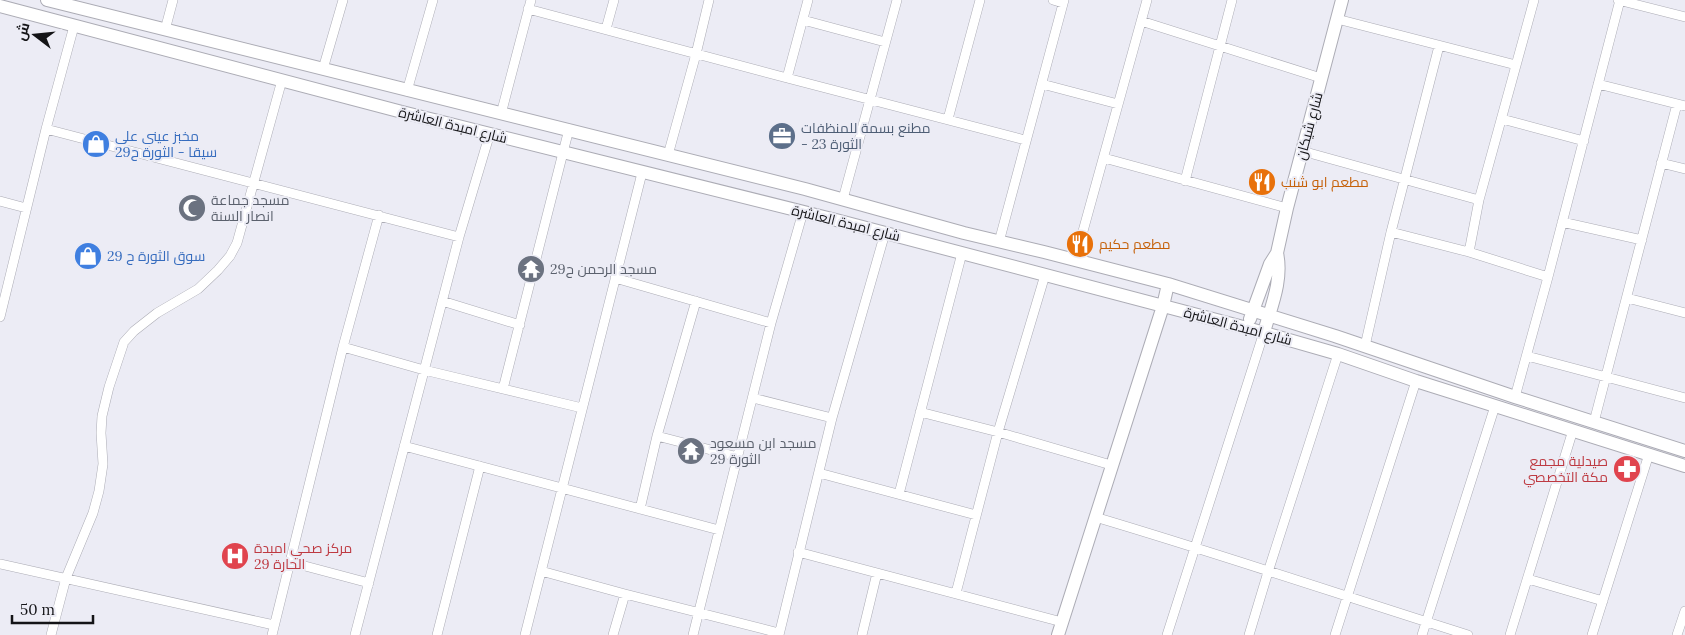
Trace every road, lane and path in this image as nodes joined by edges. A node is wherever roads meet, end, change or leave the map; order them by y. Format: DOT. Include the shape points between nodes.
graph roads {
  1 [pos="47,0"];
  2 [pos="173,0"];
  3 [pos="343,0"];
  4 [pos="433,0"];
  5 [pos="614,0"];
  6 [pos="709,0"];
  7 [pos="808,0"];
  8 [pos="897,0"];
  9 [pos="980,0"];
  10 [pos="1053,0"];
  11 [pos="1147,0"];
  12 [pos="1232,0"];
  13 [pos="1342,0"];
  14 [pos="1534,0"];
  15 [pos="1619,0"];
  16 [pos="1064,1"];
  17 [pos="89,5"];
  18 [pos="529,5"];
  19 [pos="0,6"];
  20 [pos="1685,17"];
  21 [pos="1337,19"];
  22 [pos="803,20"];
  23 [pos="1141,21"];
  24 [pos="74,26"];
  25 [pos="606,29"];
  26 [pos="165,30"];
  27 [pos="886,42"];
  28 [pos="1221,46"];
  29 [pos="1439,46"];
  30 [pos="696,54"];
  31 [pos="1516,65"];
  32 [pos="323,69"];
  33 [pos="788,78"];
  34 [pos="1321,78"];
  35 [pos="282,80"];
  36 [pos="1042,84"];
  37 [pos="1598,84"];
  38 [pos="407,91"];
  39 [pos="870,99"];
  40 [pos="1118,104"];
  41 [pos="1681,105"];
  42 [pos="501,114"];
  43 [pos="948,119"];
  44 [pos="1502,119"];
  45 [pos="46,129"];
  46 [pos="569,129"];
  47 [pos="490,134"];
  48 [pos="1025,140"];
  49 [pos="1584,141"];
  50 [pos="1302,151"];
  51 [pos="564,153"];
  52 [pos="668,155"];
  53 [pos="1104,158"];
  54 [pos="1662,163"];
  55 [pos="1685,169"];
  56 [pos="642,173"];
  57 [pos="1404,179"];
  58 [pos="1185,181"];
  59 [pos="254,182"];
  60 [pos="843,199"];
  61 [pos="1479,200"];
  62 [pos="0,201"];
  63 [pos="865,206"];
  64 [pos="26,208"];
  65 [pos="1287,208"];
  66 [pos="803,212"];
  67 [pos="379,215"];
  68 [pos="1562,222"];
  69 [pos="859,227"];
  70 [pos="1391,232"];
  71 [pos="885,233"];
  72 [pos="459,237"];
  73 [pos="1642,240"];
  74 [pos="998,242"];
  75 [pos="1469,252"];
  76 [pos="1278,253"];
  77 [pos="962,254"];
  78 [pos="1075,260"];
  79 [pos="1045,275"];
  80 [pos="1548,277"];
  81 [pos="615,278"];
  82 [pos="1168,284"];
  83 [pos="1627,298"];
  84 [pos="442,301"];
  85 [pos="696,301"];
  86 [pos="1163,306"];
  87 [pos="1252,311"];
  88 [pos="1685,313"];
  89 [pos="1269,315"];
  90 [pos="0,317"];
  91 [pos="771,323"];
  92 [pos="520,325"];
  93 [pos="1247,328"];
  94 [pos="1264,332"];
  95 [pos="1364,346"];
  96 [pos="343,347"];
  97 [pos="1338,354"];
  98 [pos="1527,356"];
  99 [pos="424,370"];
  100 [pos="1606,376"];
  101 [pos="1416,381"];
  102 [pos="503,389"];
  103 [pos="1515,397"];
  104 [pos="752,398"];
  105 [pos="1685,398"];
  106 [pos="1496,406"];
  107 [pos="582,408"];
  108 [pos="920,412"];
  109 [pos="832,418"];
  110 [pos="1594,422"];
  111 [pos="1573,430"];
  112 [pos="998,432"];
  113 [pos="657,436"];
  114 [pos="404,446"];
  115 [pos="1685,451"];
  116 [pos="1649,454"];
  117 [pos="738,457"];
  118 [pos="1111,465"];
  119 [pos="480,466"];
  120 [pos="1685,466"];
  121 [pos="819,473"];
  122 [pos="561,489"];
  123 [pos="899,494"];
  124 [pos="640,509"];
  125 [pos="976,515"];
  126 [pos="1095,517"];
  127 [pos="719,530"];
  128 [pos="1195,547"];
  129 [pos="798,552"];
  130 [pos="290,562"];
  131 [pos="0,564"];
  132 [pos="542,571"];
  133 [pos="877,572"];
  134 [pos="1268,572"];
  135 [pos="66,578"];
  136 [pos="1528,578"];
  137 [pos="369,583"];
  138 [pos="956,593"];
  139 [pos="625,594"];
  140 [pos="1347,597"];
  141 [pos="1603,601"];
  142 [pos="1685,611"];
  143 [pos="699,612"];
  144 [pos="1062,622"];
  145 [pos="1426,622"];
  146 [pos="274,625"];
  147 [pos="779,634"];
  148 [pos="51,635"];
  149 [pos="272,635"];
  150 [pos="355,635"];
  151 [pos="437,635"];
  152 [pos="525,635"];
  153 [pos="613,635"];
  154 [pos="693,635"];
  155 [pos="862,635"];
  156 [pos="1058,635"];
  157 [pos="1167,635"];
  158 [pos="1249,635"];
  159 [pos="1335,635"];
  160 [pos="1422,635"];
  161 [pos="1468,635"];
  162 [pos="1510,635"];
  163 [pos="1592,635"];
  164 [pos="1677,635"];
  1 -- 17 [label="main road, شارع امبدة العاشرة"];
  2 -- 26 [label="street"];
  3 -- 32 [label="street"];
  4 -- 38 [label="street"];
  5 -- 25 [label="street"];
  6 -- 30 [label="street"];
  7 -- 22 [label="street"];
  8 -- 27 [label="street"];
  9 -- 43 [label="street"];
  10 -- 16 [label="street"];
  11 -- 23 [label="street"];
  12 -- 28 [label="street"];
  13 -- 21 [label="main road, شارع شيكان"];
  14 -- 31 [label="street"];
  15 -- 20 [label="street"];
  15 -- 37 [label="street"];
  16 -- 36 [label="street"];
  17 -- 26 [label="main road, شارع امبدة العاشرة"];
  18 -- 25 [label="street"];
  18 -- 42 [label="street"];
  19 -- 24 [label="main road, شارع امبدة العاشرة"];
  21 -- 29 [label="street"];
  21 -- 34 [label="main road, شارع شيكان"];
  22 -- 27 [label="street"];
  22 -- 33 [label="street"];
  23 -- 28 [label="street"];
  23 -- 40 [label="street"];
  24 -- 35 [label="main road, شارع امبدة العاشرة"];
  24 -- 45 [label="street"];
  25 -- 30 [label="street"];
  26 -- 32 [label="main road, شارع امبدة العاشرة"];
  27 -- 39 [label="street"];
  28 -- 34 [label="street"];
  28 -- 58 [label="street"];
  29 -- 31 [label="street"];
  29 -- 57 [label="street"];
  30 -- 33 [label="street"];
  30 -- 52 [label="street"];
  31 -- 44 [label="street"];
  32 -- 38 [label="main road, شارع امبدة العاشرة"];
  33 -- 39 [label="street"];
  34 -- 50 [label="main road, شارع شيكان"];
  35 -- 47 [label="main road, شارع امبدة العاشرة"];
  35 -- 59 [label="street"];
  36 -- 40 [label="street"];
  36 -- 48 [label="street"];
  37 -- 41 [label="street"];
  37 -- 49 [label="street"];
  38 -- 42 [label="main road, شارع امبدة العاشرة"];
  39 -- 43 [label="street"];
  39 -- 60 [label="street"];
  40 -- 53 [label="street"];
  41 -- 54 [label="street"];
  42 -- 46 [label="main road, شارع امبدة العاشرة"];
  43 -- 48 [label="street"];
  44 -- 49 [label="street"];
  44 -- 61 [label="street"];
  45 -- 59 [label="street"];
  45 -- 64 [label="street"];
  46 -- 51 [label="street"];
  46 -- 52 [label="main road, شارع امبدة العاشرة"];
  47 -- 51 [label="main road, شارع امبدة العاشرة"];
  47 -- 72 [label="street"];
  48 -- 74 [label="street"];
  49 -- 68 [label="street"];
  50 -- 57 [label="street"];
  50 -- 65 [label="main road, شارع شيكان"];
  51 -- 56 [label="main road, شارع امبدة العاشرة"];
  51 -- 92 [label="street"];
  52 -- 60 [label="main road, شارع امبدة العاشرة"];
  53 -- 58 [label="street"];
  53 -- 78 [label="street"];
  54 -- 55 [label="street"];
  54 -- 73 [label="street"];
  56 -- 66 [label="main road, شارع امبدة العاشرة"];
  56 -- 81 [label="street"];
  57 -- 61 [label="street"];
  57 -- 70 [label="street"];
  58 -- 65 [label="street"];
  59 -- 67 [label="street"];
  59 -- 135 [label="street" via="237,243 230,256 198,290 157,313 124,342 102,416 103,464 99,491"];
  60 -- 63 [label="main road, شارع امبدة العاشرة"];
  61 -- 75 [label="street"];
  62 -- 64 [label="street"];
  63 -- 69 [label="main road"];
  63 -- 74 [label="main road, شارع امبدة العاشرة"];
  64 -- 90 [label="street"];
  65 -- 76 [label="main road, شارع شيكان"];
  66 -- 69 [label="main road, شارع امبدة العاشرة"];
  66 -- 91 [label="street"];
  67 -- 72 [label="street"];
  67 -- 96 [label="street"];
  68 -- 73 [label="street"];
  68 -- 80 [label="street"];
  69 -- 71 [label="main road, شارع امبدة العاشرة"];
  70 -- 75 [label="street"];
  70 -- 95 [label="street"];
  71 -- 77 [label="main road, شارع امبدة العاشرة"];
  71 -- 109 [label="street"];
  72 -- 84 [label="street"];
  73 -- 83 [label="street"];
  74 -- 78 [label="main road, شارع امبدة العاشرة"];
  75 -- 80 [label="street"];
  76 -- 87 [label="main road, شارع شيكان" via="1270,264"];
  76 -- 89 [label="main road, شارع شيكان" via="1279,274"];
  77 -- 79 [label="main road, شارع امبدة العاشرة"];
  77 -- 108 [label="street"];
  78 -- 82 [label="main road, شارع امبدة العاشرة"];
  79 -- 86 [label="main road, شارع امبدة العاشرة"];
  79 -- 112 [label="street"];
  80 -- 98 [label="street"];
  81 -- 85 [label="street"];
  81 -- 107 [label="street"];
  82 -- 86 [label="main road"];
  82 -- 87 [label="main road, شارع امبدة العاشرة"];
  83 -- 88 [label="street"];
  83 -- 100 [label="street"];
  84 -- 92 [label="street"];
  84 -- 99 [label="street"];
  85 -- 91 [label="street"];
  85 -- 113 [label="street"];
  86 -- 93 [label="main road, شارع امبدة العاشرة"];
  86 -- 118 [label="main road"];
  87 -- 89 [label="main road, شارع امبدة العاشرة"];
  87 -- 93 [label="main road, شارع شيكان"];
  89 -- 94 [label="main road, شارع شيكان"];
  89 -- 95 [label="main road, شارع امبدة العاشرة"];
  91 -- 104 [label="street"];
  92 -- 102 [label="street"];
  93 -- 94 [label="main road, شارع امبدة العاشرة"];
  94 -- 97 [label="main road, شارع امبدة العاشرة"];
  94 -- 128 [label="street"];
  95 -- 103 [label="main road, شارع امبدة العاشرة"];
  96 -- 99 [label="street"];
  96 -- 130 [label="street"];
  97 -- 101 [label="main road, شارع امبدة العاشرة"];
  97 -- 134 [label="street"];
  98 -- 100 [label="street"];
  98 -- 103 [label="street"];
  99 -- 102 [label="street"];
  99 -- 114 [label="street"];
  100 -- 105 [label="street"];
  100 -- 110 [label="street"];
  101 -- 106 [label="main road, شارع امبدة العاشرة"];
  101 -- 140 [label="street"];
  102 -- 107 [label="street"];
  103 -- 110 [label="main road, شارع امبدة العاشرة"];
  104 -- 109 [label="street"];
  104 -- 117 [label="street"];
  106 -- 111 [label="main road, شارع امبدة العاشرة"];
  106 -- 145 [label="street"];
  107 -- 122 [label="street"];
  108 -- 112 [label="street"];
  108 -- 123 [label="street"];
  109 -- 121 [label="street"];
  110 -- 115 [label="main road, شارع امبدة العاشرة"];
  111 -- 116 [label="main road, شارع امبدة العاشرة"];
  111 -- 136 [label="street"];
  112 -- 118 [label="street"];
  112 -- 125 [label="street"];
  113 -- 117 [label="street"];
  113 -- 124 [label="street"];
  114 -- 119 [label="street"];
  114 -- 137 [label="street"];
  116 -- 120 [label="main road, شارع امبدة العاشرة"];
  116 -- 141 [label="street"];
  117 -- 127 [label="street"];
  118 -- 126 [label="main road"];
  119 -- 122 [label="street"];
  119 -- 151 [label="street"];
  121 -- 123 [label="street"];
  121 -- 129 [label="street"];
  122 -- 124 [label="street"];
  122 -- 132 [label="street"];
  123 -- 125 [label="street"];
  124 -- 127 [label="street"];
  125 -- 138 [label="street"];
  126 -- 128 [label="street"];
  126 -- 144 [label="main road"];
  127 -- 143 [label="street"];
  128 -- 134 [label="street"];
  128 -- 157 [label="street"];
  129 -- 133 [label="street"];
  129 -- 147 [label="street"];
  130 -- 137 [label="street"];
  130 -- 146 [label="street"];
  131 -- 135 [label="street"];
  132 -- 139 [label="street"];
  132 -- 152 [label="street"];
  133 -- 138 [label="street"];
  133 -- 155 [label="street"];
  134 -- 140 [label="street"];
  134 -- 158 [label="street"];
  135 -- 146 [label="street"];
  135 -- 148 [label="street"];
  136 -- 141 [label="street"];
  136 -- 162 [label="street"];
  137 -- 150 [label="street"];
  138 -- 144 [label="street"];
  139 -- 143 [label="street"];
  139 -- 153 [label="street"];
  140 -- 145 [label="street"];
  140 -- 159 [label="street"];
  141 -- 163 [label="street"];
  142 -- 164 [label="street"];
  143 -- 147 [label="street"];
  143 -- 154 [label="street"];
  144 -- 156 [label="main road"];
  145 -- 160 [label="street"];
  145 -- 161 [label="street"];
  146 -- 149 [label="street"];
}
